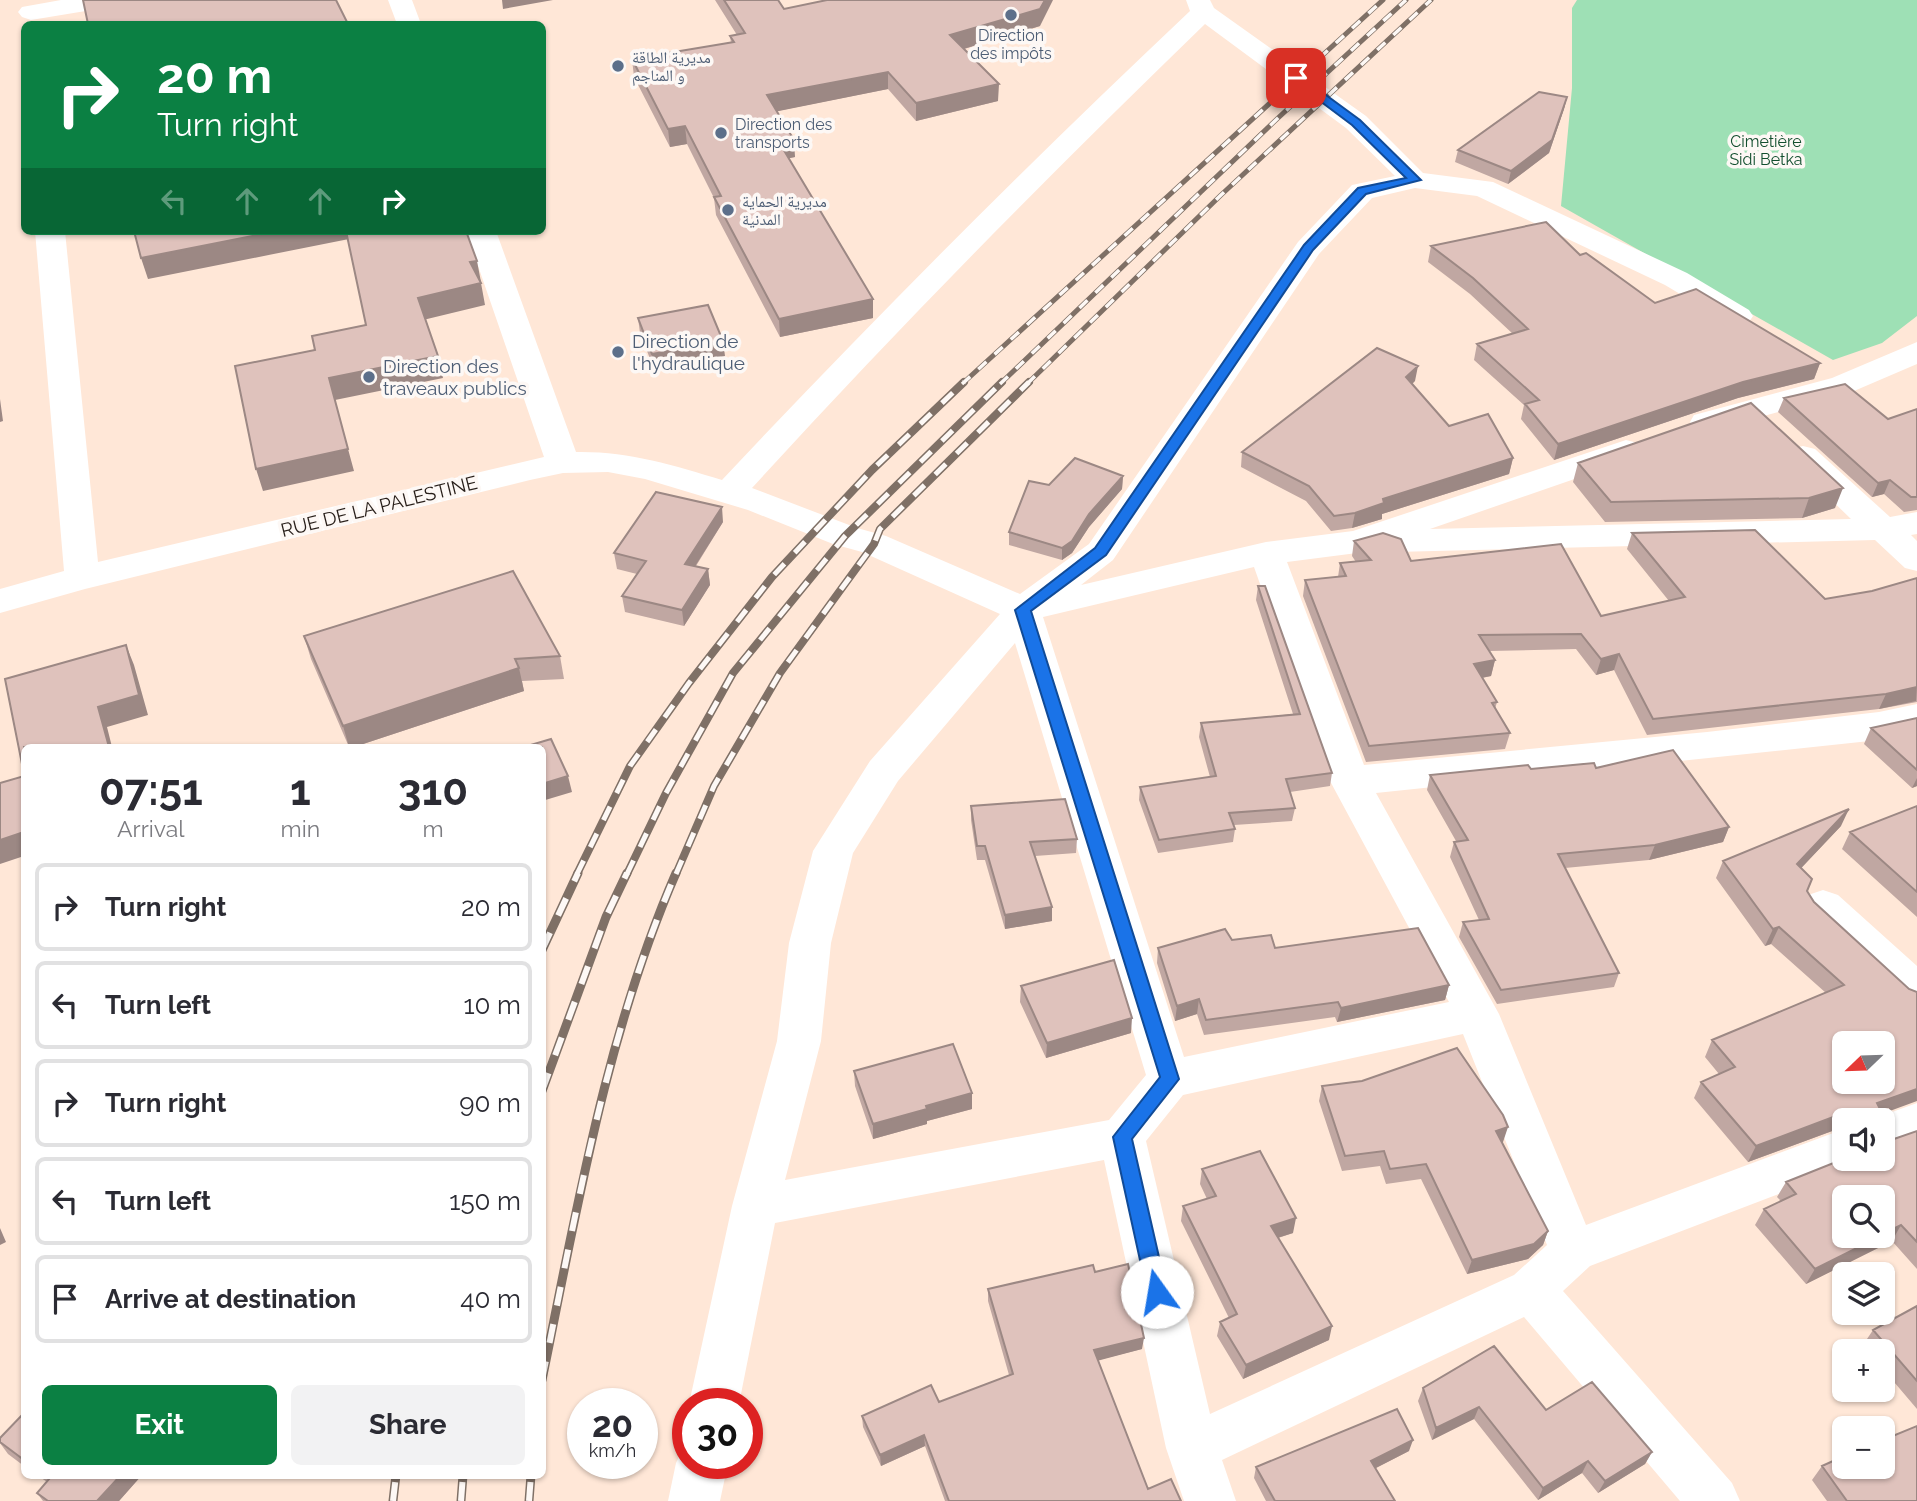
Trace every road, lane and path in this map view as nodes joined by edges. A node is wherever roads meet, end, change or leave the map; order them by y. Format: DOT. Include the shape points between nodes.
graph roads {
  1 [pos="110,0"];
  2 [pos="400,0"];
  3 [pos="1200,6"];
  4 [pos="31,12"];
  5 [pos="408,21"];
  6 [pos="1415,180"];
  7 [pos="50,235"];
  8 [pos="482,235"];
  9 [pos="1768,334"];
  10 [pos="1917,351"];
  11 [pos="1814,362"];
  12 [pos="1848,383"];
  13 [pos="1750,407"];
  14 [pos="563,463"];
  15 [pos="744,498"];
  16 [pos="1917,523"];
  17 [pos="1884,529"];
  18 [pos="1357,542"];
  19 [pos="1266,553"];
  20 [pos="1917,560"];
  21 [pos="82,578"];
  22 [pos="0,601"];
  23 [pos="1023,610"];
  24 [pos="1917,717"];
  25 [pos="1350,781"];
  26 [pos="1823,906"];
  27 [pos="1917,992"];
  28 [pos="1477,1014"];
  29 [pos="1169,1079"];
  30 [pos="1917,1122"];
  31 [pos="1895,1130"];
  32 [pos="1122,1137"];
  33 [pos="1832,1154"];
  34 [pos="755,1206"];
  35 [pos="1573,1251"];
  36 [pos="1531,1290"];
  37 [pos="717,1388"];
  38 [pos="1192,1448"];
  39 [pos="699,1479"];
  40 [pos="694,1501"];
  41 [pos="1210,1501"];
  42 [pos="1714,1501"];
  1 -- 4 [label="street"];
  2 -- 5 [label="street"];
  3 -- 6 [label="street" via="1356,122"];
  3 -- 15 [label="street" via="863,348"];
  6 -- 9 [label="street" via="1483,188 1676,279"];
  6 -- 23 [label="street" via="1362,191 1308,248 1101,552"];
  7 -- 21 [label="street"];
  8 -- 14 [label="street"];
  10 -- 12 [label="street" via="1898,364"];
  11 -- 12 [label="street"];
  12 -- 13 [label="street"];
  13 -- 17 [label="street"];
  13 -- 18 [label="street"];
  14 -- 15 [label="street, RUE DE LA PALESTINE" via="608,462 649,469"];
  14 -- 21 [label="street, RUE DE LA PALESTINE"];
  15 -- 23 [label="street, RUE DE LA PALESTINE" via="874,544"];
  16 -- 17 [label="street"];
  17 -- 18 [label="street"];
  17 -- 20 [label="street"];
  18 -- 19 [label="street"];
  19 -- 23 [label="street"];
  19 -- 25 [label="street"];
  21 -- 22 [label="street, RUE DE LA PALESTINE"];
  23 -- 29 [label="street"];
  23 -- 34 [label="street" via="884,771 833,851 810,943 799,1041"];
  24 -- 25 [label="street" via="1879,726 1707,747"];
  25 -- 28 [label="street"];
  26 -- 27 [label="street"];
  28 -- 29 [label="street"];
  28 -- 35 [label="street"];
  29 -- 32 [label="street"];
  30 -- 31 [label="street"];
  32 -- 34 [label="street"];
  32 -- 38 [label="street"];
  33 -- 35 [label="street"];
  34 -- 37 [label="street"];
  35 -- 36 [label="street"];
  36 -- 38 [label="street"];
  36 -- 42 [label="street"];
  38 -- 41 [label="street"];
  39 -- 40 [label="street"];
}
